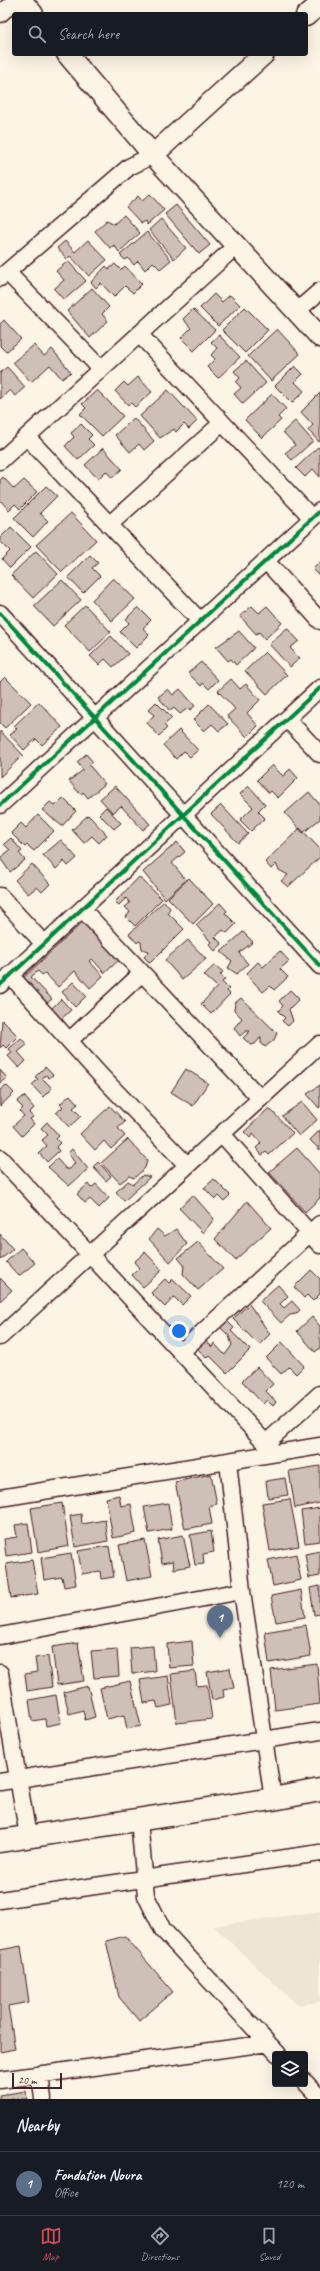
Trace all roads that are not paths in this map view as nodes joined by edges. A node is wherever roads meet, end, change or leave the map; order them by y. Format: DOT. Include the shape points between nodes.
graph roads {
  1 [pos="16,0"];
  2 [pos="21,0"];
  3 [pos="320,4"];
  4 [pos="31,12"];
  5 [pos="0,14"];
  6 [pos="308,14"];
  7 [pos="69,56"];
  8 [pos="262,56"];
  9 [pos="153,155"];
  10 [pos="237,245"];
  11 [pos="3,275"];
  12 [pos="320,291"];
  13 [pos="297,311"];
  14 [pos="139,334"];
  15 [pos="320,337"];
  16 [pos="100,369"];
  17 [pos="222,423"];
  18 [pos="26,437"];
  19 [pos="0,461"];
  20 [pos="316,514"];
  21 [pos="109,524"];
  22 [pos="266,561"];
  23 [pos="0,613"];
  24 [pos="200,621"];
  25 [pos="320,621"];
  26 [pos="320,688"];
  27 [pos="95,718"];
  28 [pos="287,719"];
  29 [pos="320,754"];
  30 [pos="0,805"];
  31 [pos="183,815"];
  32 [pos="0,896"];
  33 [pos="82,909"];
  34 [pos="44,944"];
  35 [pos="320,966"];
  36 [pos="142,973"];
  37 [pos="5,980"];
  38 [pos="70,1040"];
  39 [pos="320,1044"];
  40 [pos="260,1098"];
  41 [pos="222,1134"];
  42 [pos="0,1158"];
  43 [pos="187,1165"];
  44 [pos="317,1234"];
  45 [pos="90,1254"];
  46 [pos="0,1337"];
  47 [pos="181,1352"];
  48 [pos="320,1394"];
  49 [pos="320,1446"];
  50 [pos="271,1448"];
  51 [pos="228,1461"];
  52 [pos="0,1498"];
  53 [pos="242,1591"];
  54 [pos="0,1636"];
  55 [pos="0,1673"];
  56 [pos="320,1731"];
  57 [pos="264,1741"];
  58 [pos="18,1780"];
  59 [pos="0,1782"];
  60 [pos="320,1790"];
  61 [pos="273,1799"];
  62 [pos="139,1820"];
  63 [pos="28,1836"];
  64 [pos="0,1840"];
  65 [pos="320,1853"];
  66 [pos="145,1879"];
  67 [pos="0,1900"];
  68 [pos="273,2049"];
  69 [pos="40,2074"];
  70 [pos="0,2080"];
  71 [pos="308,2085"];
  72 [pos="320,2098"];
  73 [pos="43,2099"];
  1 -- 5 [label="street"];
  2 -- 4 [label="street"];
  3 -- 6 [label="street"];
  7 -- 9 [label="street"];
  8 -- 9 [label="street"];
  9 -- 10 [label="street"];
  9 -- 11 [label="street" via="129,167"];
  10 -- 13 [label="street"];
  10 -- 14 [label="street"];
  11 -- 16 [label="street"];
  12 -- 13 [label="street"];
  13 -- 15 [label="street"];
  14 -- 16 [label="street"];
  14 -- 17 [label="street"];
  16 -- 18 [label="street"];
  17 -- 20 [label="street"];
  17 -- 21 [label="street"];
  18 -- 19 [label="street"];
  18 -- 21 [label="street"];
  20 -- 22 [label="street"];
  21 -- 24 [label="street"];
  22 -- 24 [label="street"];
  22 -- 25 [label="street"];
  23 -- 27 [label="street"];
  24 -- 27 [label="street"];
  26 -- 28 [label="street"];
  27 -- 30 [label="street"];
  27 -- 31 [label="street"];
  28 -- 29 [label="street"];
  28 -- 31 [label="street"];
  31 -- 33 [label="street"];
  31 -- 35 [label="street"];
  32 -- 34 [label="street"];
  33 -- 34 [label="street"];
  33 -- 36 [label="street"];
  34 -- 37 [label="street"];
  36 -- 38 [label="street"];
  36 -- 40 [label="street"];
  37 -- 38 [label="street"];
  38 -- 43 [label="street"];
  39 -- 40 [label="street"];
  40 -- 41 [label="street"];
  41 -- 43 [label="street"];
  41 -- 44 [label="street"];
  42 -- 45 [label="street"];
  43 -- 45 [label="street"];
  44 -- 47 [label="street"];
  45 -- 46 [label="street"];
  45 -- 47 [label="street"];
  47 -- 50 [label="street"];
  48 -- 50 [label="street"];
  49 -- 50 [label="street"];
  50 -- 51 [label="street"];
  51 -- 52 [label="street"];
  51 -- 53 [label="street"];
  53 -- 54 [label="street"];
  53 -- 57 [label="street"];
  55 -- 58 [label="street"];
  56 -- 57 [label="street"];
  57 -- 58 [label="street"];
  57 -- 61 [label="street"];
  58 -- 59 [label="street"];
  58 -- 63 [label="street"];
  60 -- 61 [label="main road"];
  61 -- 62 [label="main road"];
  62 -- 63 [label="main road"];
  62 -- 66 [label="street"];
  63 -- 64 [label="main road"];
  65 -- 66 [label="street"];
  66 -- 67 [label="street"];
  66 -- 68 [label="street" via="146,1896 163,1930"];
  68 -- 69 [label="street"];
  69 -- 70 [label="street"];
  69 -- 73 [label="street"];
  71 -- 72 [label="street"];
}
